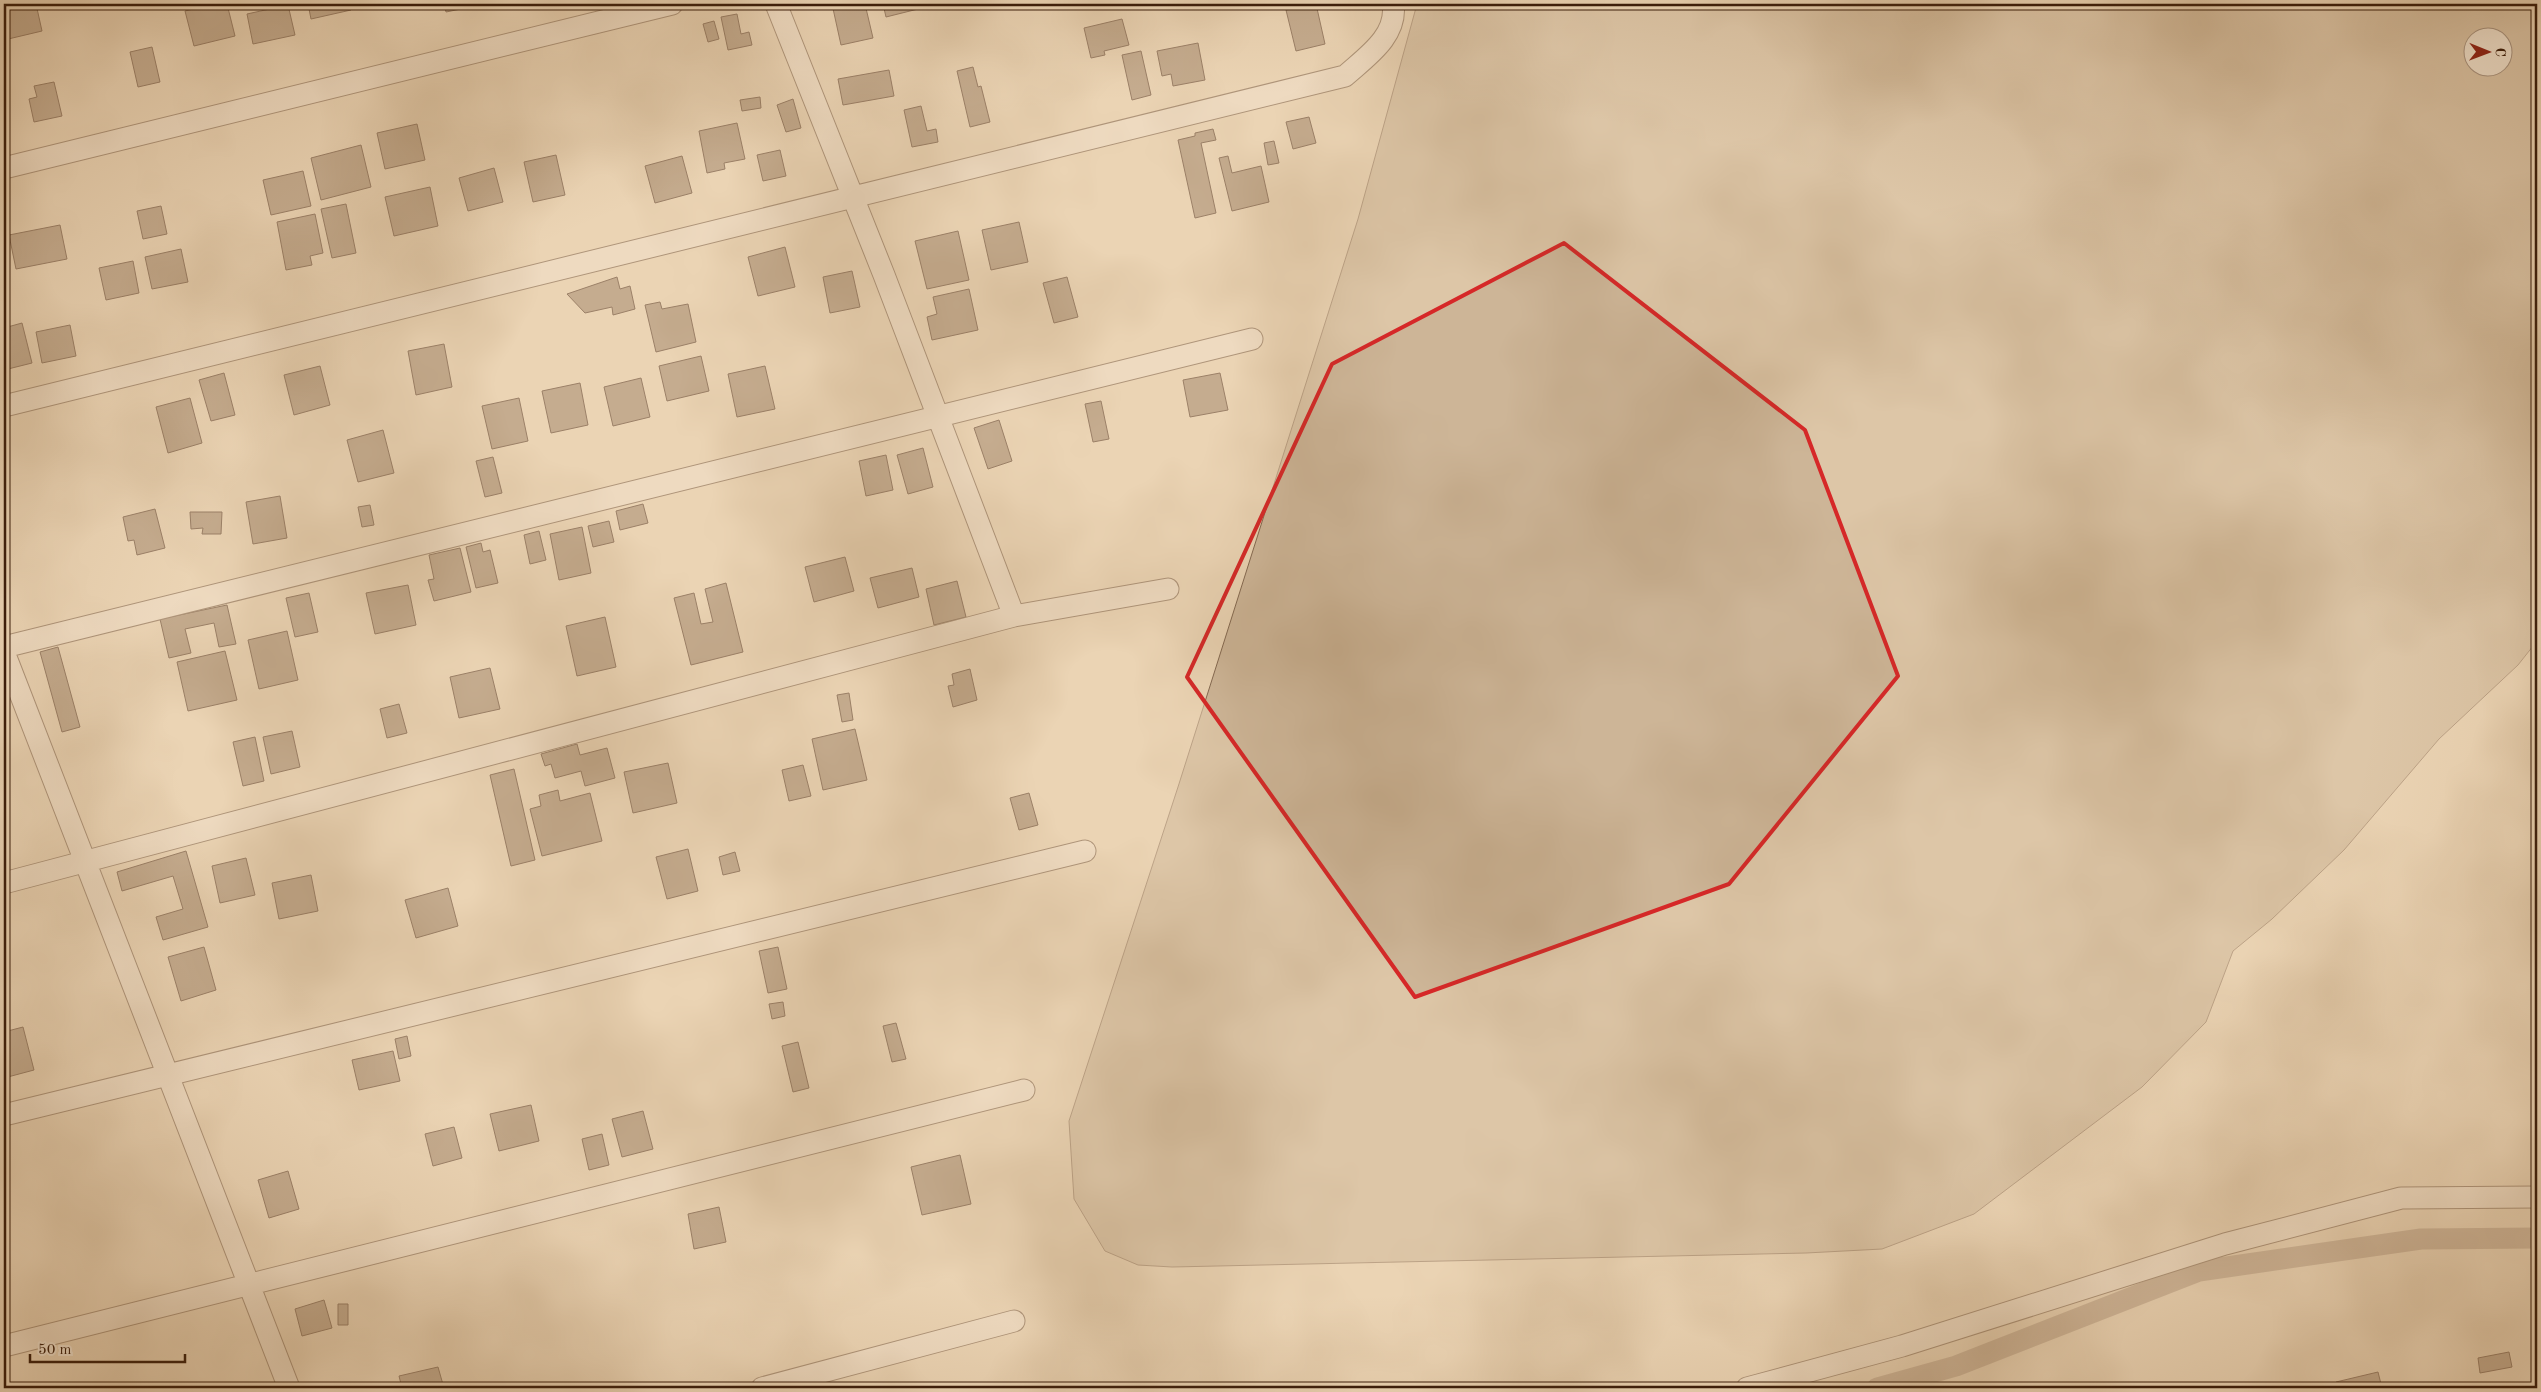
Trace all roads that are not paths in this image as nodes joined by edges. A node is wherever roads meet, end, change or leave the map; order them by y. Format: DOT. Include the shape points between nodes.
graph roads {
  1 [pos="672,4"];
  2 [pos="776,4"];
  3 [pos="1393,4"];
  4 [pos="4,168"];
  5 [pos="853,196"];
  6 [pos="1252,339"];
  7 [pos="4,406"];
  8 [pos="938,416"];
  9 [pos="1168,589"];
  10 [pos="1014,616"];
  11 [pos="4,647"];
  12 [pos="4,652"];
  13 [pos="1085,851"];
  14 [pos="86,862"];
  15 [pos="4,883"];
  16 [pos="168,1075"];
  17 [pos="1024,1090"];
  18 [pos="4,1115"];
  19 [pos="2537,1198"];
  20 [pos="249,1285"];
  21 [pos="1014,1321"];
  22 [pos="4,1346"];
  23 [pos="289,1388"];
  24 [pos="762,1388"];
  25 [pos="1747,1388"];
  1 -- 4 [label="street"];
  2 -- 5 [label="street"];
  3 -- 5 [label="street" via="1385,40 1345,76"];
  5 -- 7 [label="street"];
  5 -- 8 [label="street"];
  6 -- 8 [label="street"];
  8 -- 10 [label="street"];
  8 -- 11 [label="street"];
  9 -- 10 [label="street"];
  10 -- 14 [label="street"];
  12 -- 14 [label="street"];
  13 -- 16 [label="street"];
  14 -- 15 [label="street"];
  14 -- 16 [label="street"];
  16 -- 18 [label="street"];
  16 -- 20 [label="street"];
  17 -- 20 [label="street"];
  19 -- 25 [label="street" via="2401,1198 2225,1244 1902,1346"];
  20 -- 22 [label="street"];
  20 -- 23 [label="street"];
  21 -- 24 [label="street"];
}
